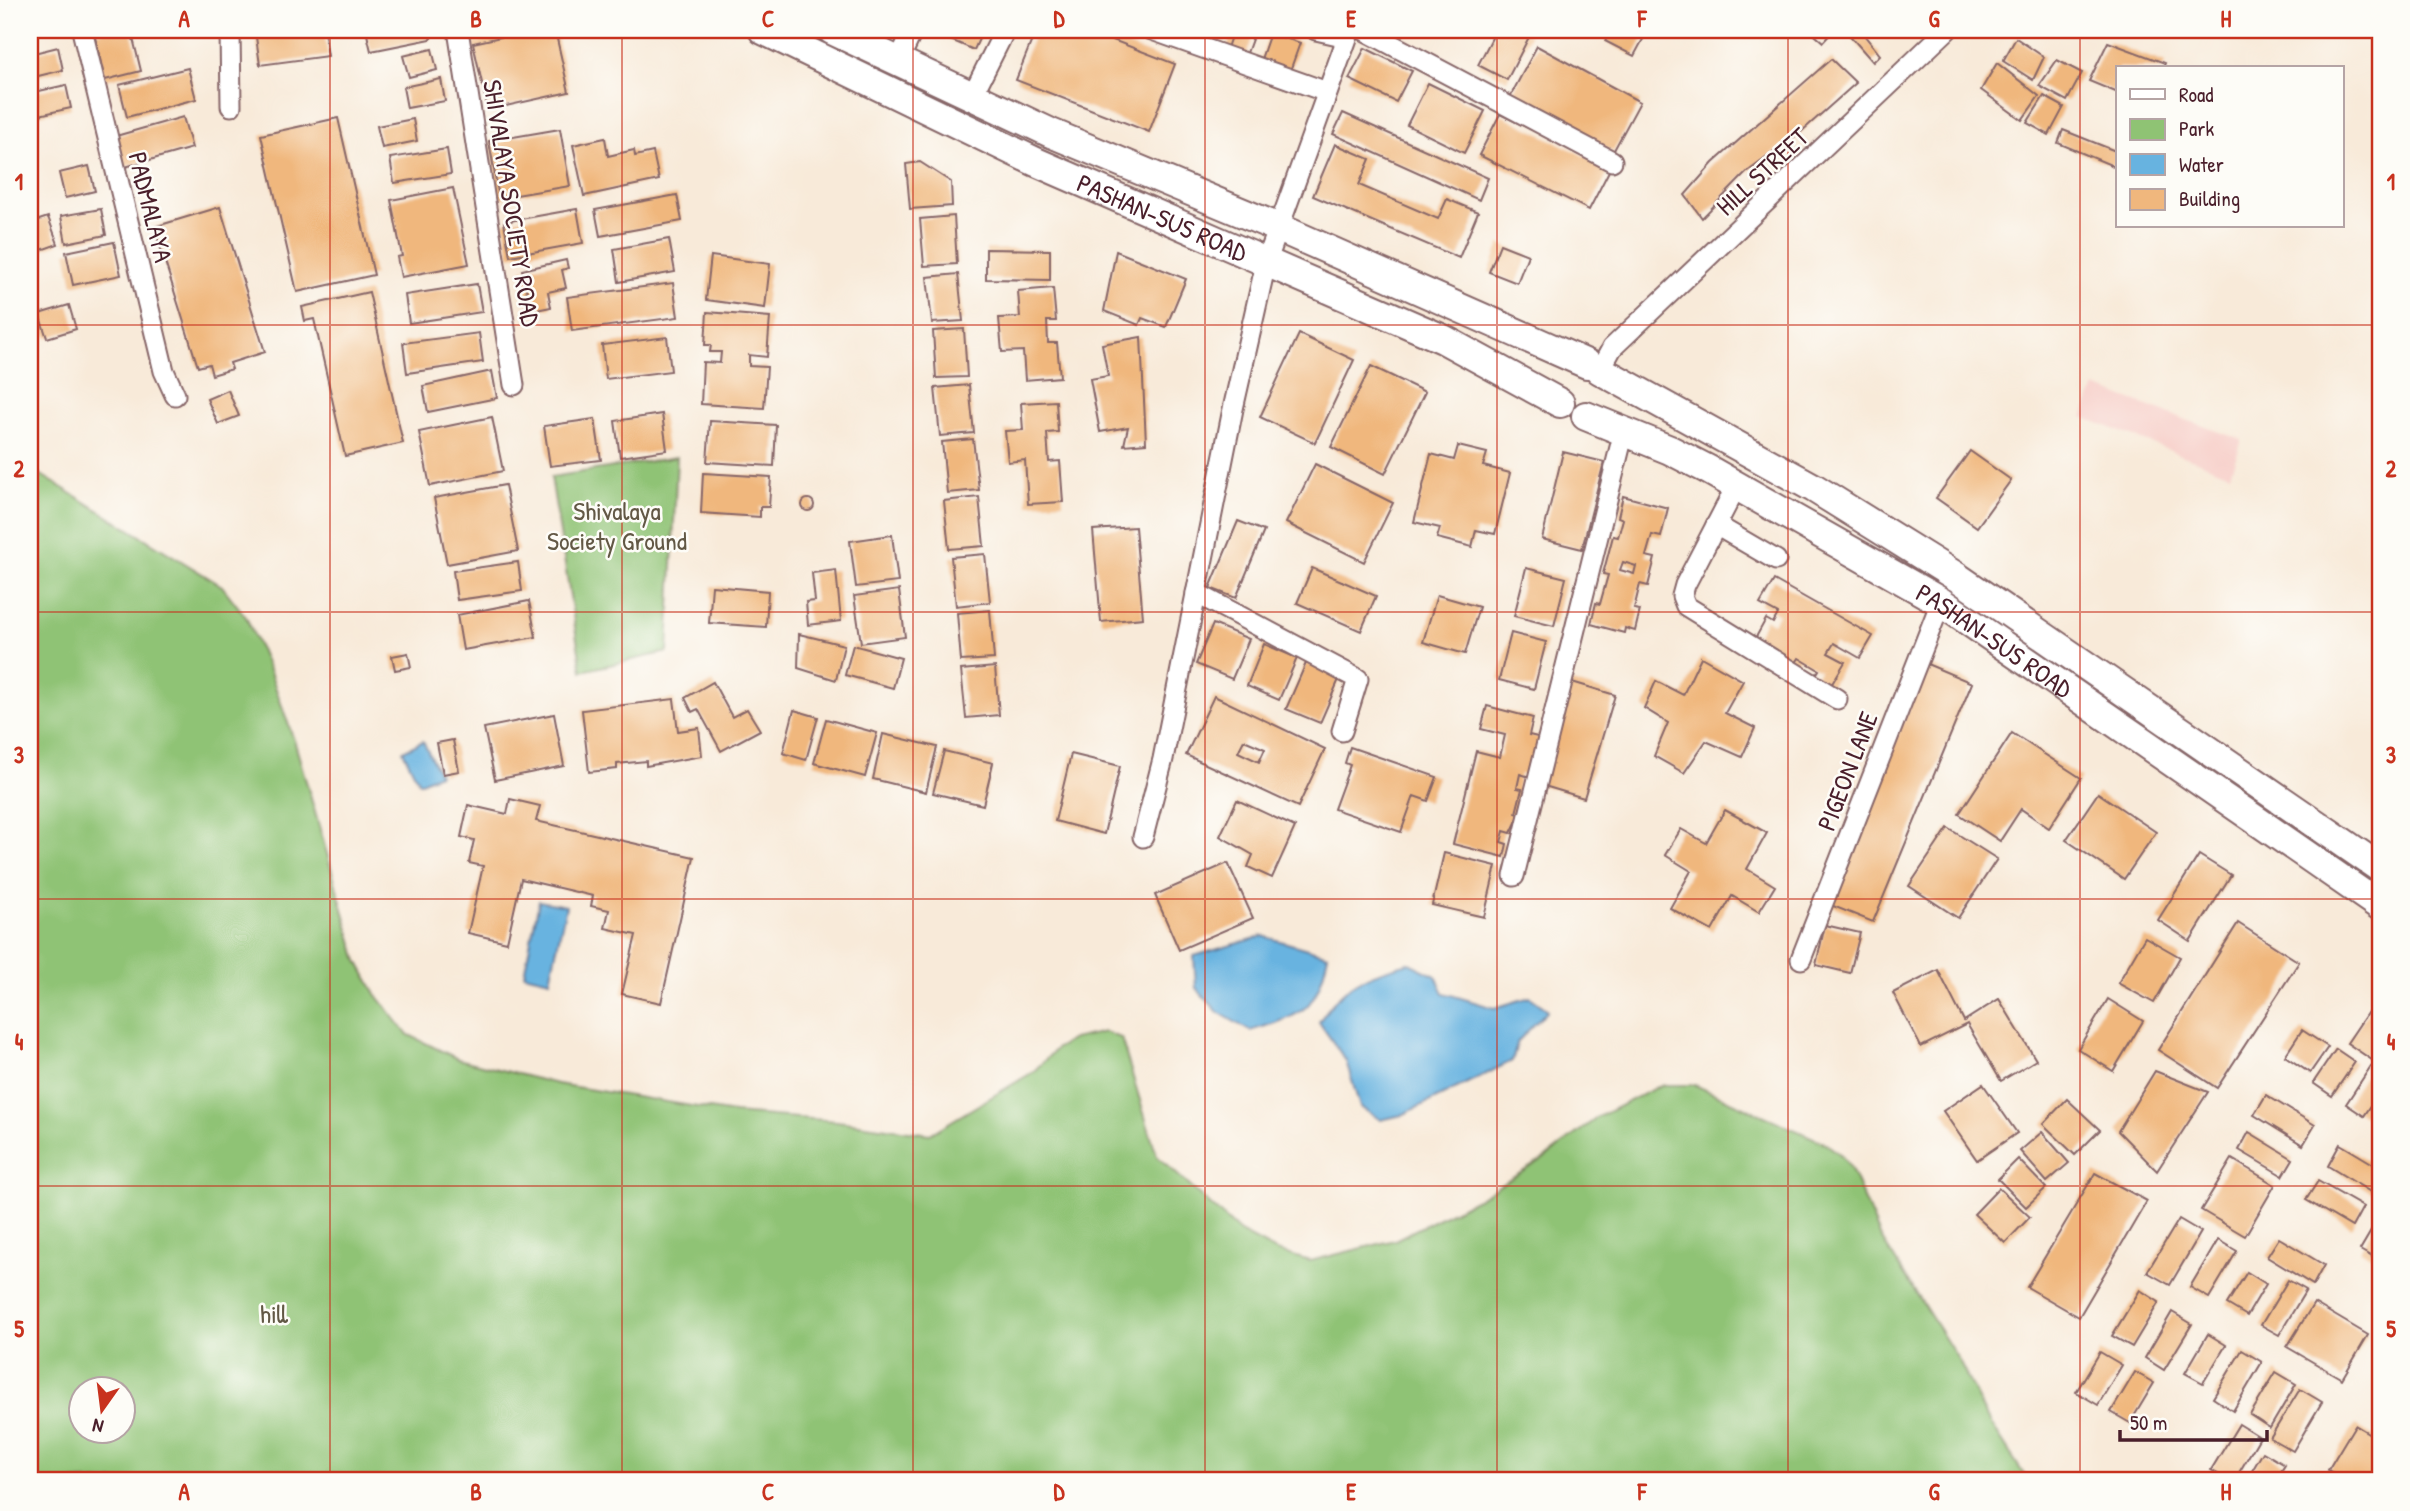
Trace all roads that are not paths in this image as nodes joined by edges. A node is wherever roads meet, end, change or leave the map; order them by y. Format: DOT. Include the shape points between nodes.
graph roads {
  1 [pos="82,30"];
  2 [pos="230,30"];
  3 [pos="458,30"];
  4 [pos="763,30"];
  5 [pos="832,30"];
  6 [pos="913,30"];
  7 [pos="1005,30"];
  8 [pos="1152,30"];
  9 [pos="1316,30"];
  10 [pos="1919,30"];
  11 [pos="1354,32"];
  12 [pos="1941,36"];
  13 [pos="898,62"];
  14 [pos="1327,92"];
  15 [pos="972,96"];
  16 [pos="231,106"];
  17 [pos="1612,161"];
  18 [pos="1279,228"];
  19 [pos="1266,263"];
  20 [pos="1600,361"];
  21 [pos="514,385"];
  22 [pos="175,395"];
  23 [pos="1560,403"];
  24 [pos="1586,416"];
  25 [pos="1624,431"];
  26 [pos="1737,485"];
  27 [pos="1716,525"];
  28 [pos="1776,560"];
  29 [pos="1196,593"];
  30 [pos="1941,602"];
  31 [pos="1837,699"];
  32 [pos="1342,731"];
  33 [pos="1143,837"];
  34 [pos="2380,868"];
  35 [pos="1514,876"];
  36 [pos="2380,906"];
  37 [pos="1801,959"];
  1 -- 22 [label="street, PADMALAYA" via="164,371"];
  2 -- 16 [label="street"];
  3 -- 21 [label="street, SHIVALAYA SOCIETY ROAD"];
  4 -- 19 [label="main road, PASHAN-SUS ROAD" via="1013,151"];
  5 -- 13 [label="main road, PASHAN-SUS ROAD"];
  6 -- 13 [label="street"];
  7 -- 15 [label="street"];
  8 -- 14 [label="street"];
  9 -- 11 [label="street"];
  10 -- 12 [label="street"];
  11 -- 14 [label="street"];
  11 -- 17 [label="street"];
  12 -- 20 [label="street, HILL STREET"];
  13 -- 15 [label="main road, PASHAN-SUS ROAD"];
  14 -- 18 [label="street"];
  15 -- 18 [label="main road, PASHAN-SUS ROAD"];
  18 -- 19 [label="street"];
  18 -- 20 [label="main road, PASHAN-SUS ROAD"];
  19 -- 23 [label="main road, PASHAN-SUS ROAD" via="1443,339"];
  19 -- 29 [label="street"];
  20 -- 23 [label="main road" via="1566,371 1557,391"];
  20 -- 24 [label="main road" via="1608,380 1606,404"];
  20 -- 34 [label="main road, PASHAN-SUS ROAD" via="1957,578"];
  23 -- 24 [label="main road" via="1571,413"];
  24 -- 25 [label="main road, PASHAN-SUS ROAD"];
  25 -- 26 [label="main road, PASHAN-SUS ROAD"];
  25 -- 35 [label="street"];
  26 -- 27 [label="street"];
  26 -- 30 [label="main road, PASHAN-SUS ROAD"];
  27 -- 28 [label="street"];
  27 -- 31 [label="street" via="1685,585 1682,596 1686,606"];
  29 -- 32 [label="street" via="1358,678"];
  29 -- 33 [label="street"];
  30 -- 36 [label="main road, PASHAN-SUS ROAD"];
  30 -- 37 [label="street, PIGEON LANE"];
}
